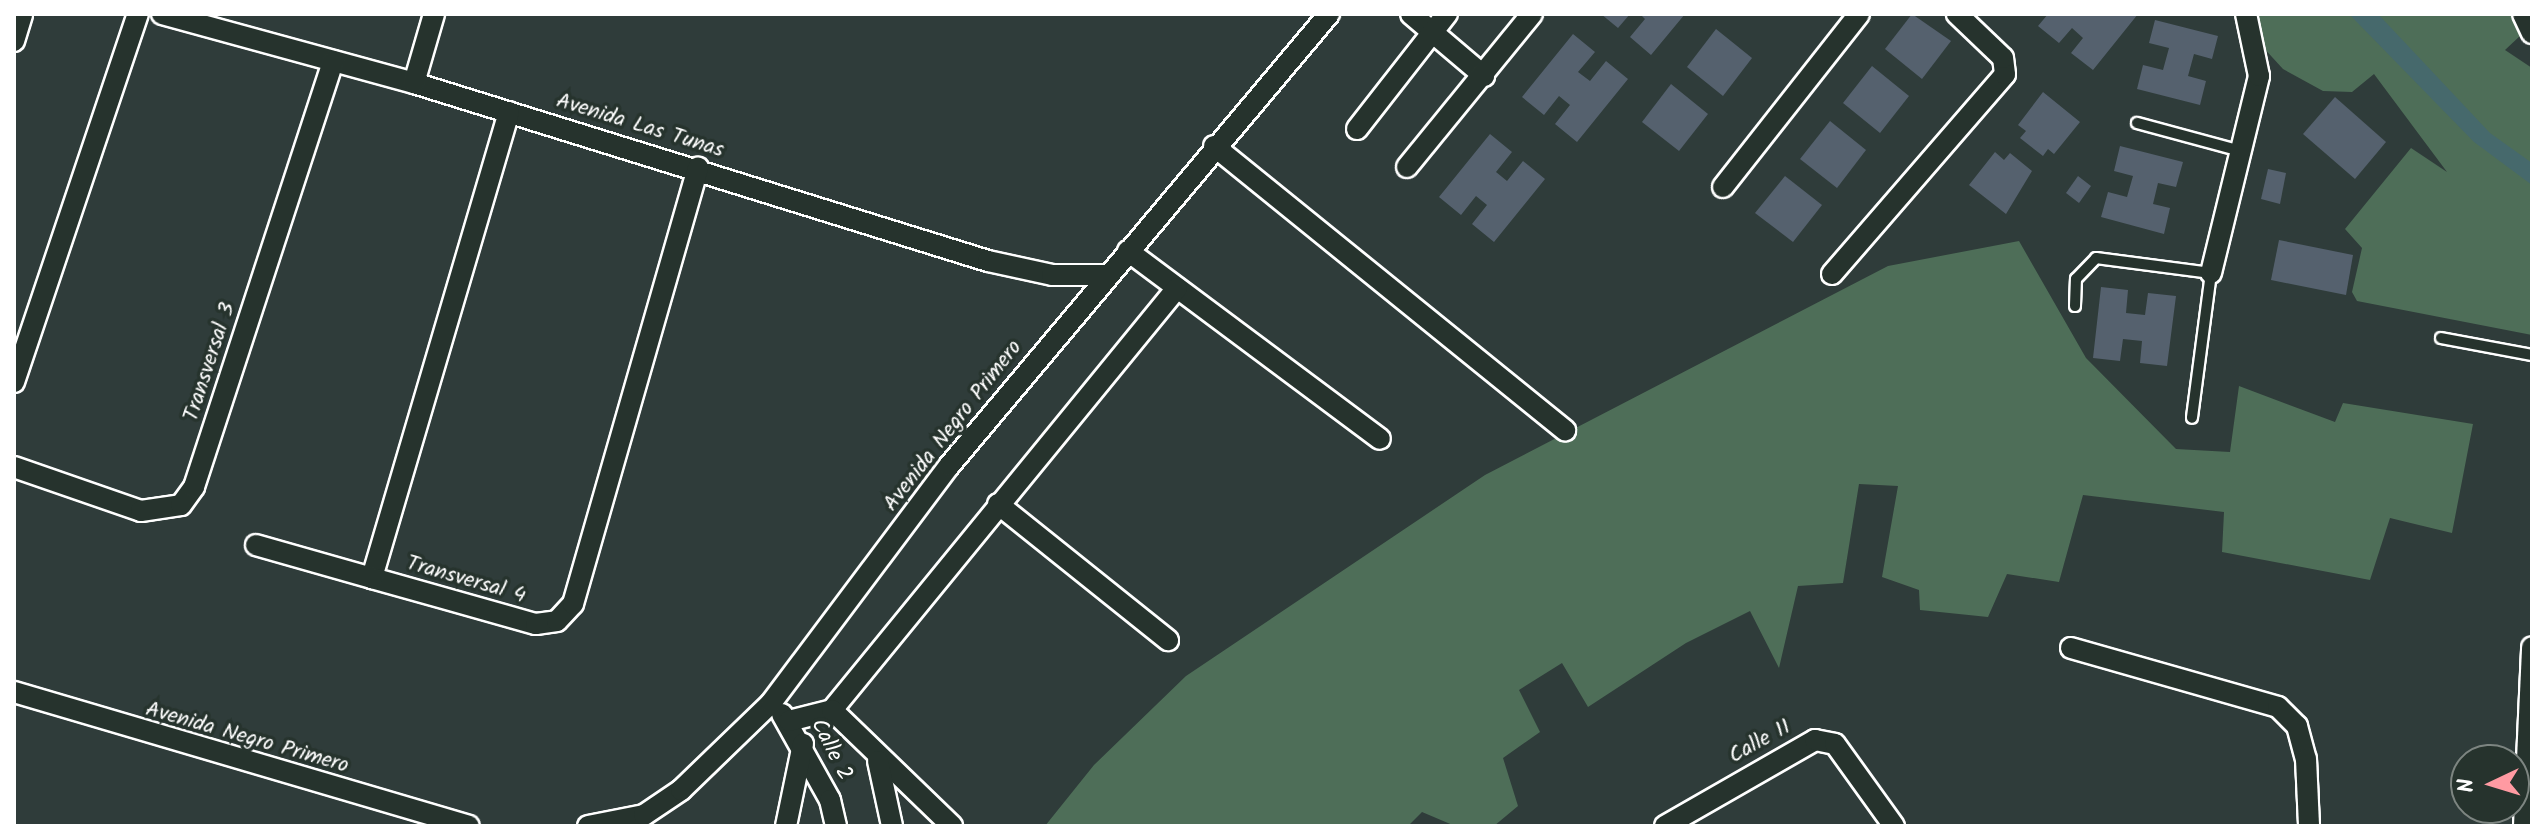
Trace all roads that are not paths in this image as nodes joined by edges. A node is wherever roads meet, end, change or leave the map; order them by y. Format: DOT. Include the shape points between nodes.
graph roads {
  1 [pos="22,14"];
  2 [pos="138,14"];
  3 [pos="162,14"];
  4 [pos="434,14"];
  5 [pos="1329,14"];
  6 [pos="1411,14"];
  7 [pos="1447,14"];
  8 [pos="1532,14"];
  9 [pos="1859,14"];
  10 [pos="1957,14"];
  11 [pos="2246,14"];
  12 [pos="2523,14"];
  13 [pos="1433,32"];
  14 [pos="2532,33"];
  15 [pos="14,41"];
  16 [pos="333,61"];
  17 [pos="1484,76"];
  18 [pos="414,83"];
  19 [pos="509,112"];
  20 [pos="2137,123"];
  21 [pos="1357,129"];
  22 [pos="1214,146"];
  23 [pos="2237,150"];
  24 [pos="1407,167"];
  25 [pos="698,168"];
  26 [pos="1723,187"];
  27 [pos="1128,251"];
  28 [pos="2211,273"];
  29 [pos="1832,274"];
  30 [pos="1105,275"];
  31 [pos="1177,288"];
  32 [pos="2075,306"];
  33 [pos="2441,338"];
  34 [pos="2532,355"];
  35 [pos="14,382"];
  36 [pos="2192,418"];
  37 [pos="1565,430"];
  38 [pos="1380,439"];
  39 [pos="14,467"];
  40 [pos="998,504"];
  41 [pos="256,545"];
  42 [pos="372,578"];
  43 [pos="1168,640"];
  44 [pos="2532,647"];
  45 [pos="2071,648"];
  46 [pos="14,692"];
  47 [pos="771,703"];
  48 [pos="832,710"];
  49 [pos="789,721"];
  50 [pos="803,744"];
  51 [pos="878,761"];
  52 [pos="469,826"];
  53 [pos="588,826"];
  54 [pos="786,826"];
  55 [pos="836,826"];
  56 [pos="892,826"];
  57 [pos="952,826"];
  58 [pos="1665,826"];
  59 [pos="1894,826"];
  60 [pos="2309,826"];
  61 [pos="2524,826"];
  1 -- 15 [label="street"];
  2 -- 35 [label="street"];
  3 -- 16 [label="street, Avenida Las Tunas"];
  4 -- 18 [label="street"];
  5 -- 22 [label="street, Avenida Negro Primero"];
  6 -- 13 [label="street"];
  7 -- 13 [label="street"];
  8 -- 17 [label="street"];
  9 -- 26 [label="street"];
  10 -- 29 [label="street" via="2003,58 2005,74"];
  11 -- 23 [label="street" via="2259,76"];
  12 -- 14 [label="street"];
  13 -- 17 [label="street"];
  13 -- 21 [label="street"];
  16 -- 18 [label="street, Avenida Las Tunas"];
  16 -- 39 [label="street, Transversal 3" via="194,487 181,505 141,511"];
  17 -- 24 [label="street"];
  18 -- 19 [label="street, Avenida Las Tunas"];
  19 -- 25 [label="street, Avenida Las Tunas"];
  19 -- 42 [label="street, Transversal 4"];
  20 -- 23 [label="lane"];
  22 -- 27 [label="street, Avenida Negro Primero"];
  22 -- 37 [label="street"];
  23 -- 28 [label="street"];
  25 -- 30 [label="street, Avenida Las Tunas" via="988,261 1052,275"];
  25 -- 42 [label="street, Transversal 4" via="573,604 557,621 536,624"];
  27 -- 30 [label="street, Avenida Negro Primero"];
  27 -- 31 [label="street"];
  28 -- 32 [label="lane" via="2096,258 2076,279"];
  28 -- 36 [label="lane"];
  30 -- 47 [label="street, Avenida Negro Primero" via="949,466"];
  31 -- 38 [label="street"];
  31 -- 40 [label="street"];
  33 -- 34 [label="lane"];
  40 -- 43 [label="street"];
  40 -- 48 [label="street"];
  41 -- 42 [label="street"];
  44 -- 61 [label="street"];
  45 -- 60 [label="street" via="2278,707 2297,726 2306,759"];
  46 -- 52 [label="street, Avenida Negro Primero"];
  47 -- 49 [label="street, Calle 2"];
  47 -- 53 [label="street, Avenida Negro Primero" via="681,790 644,815"];
  48 -- 49 [label="street"];
  48 -- 51 [label="street"];
  49 -- 50 [label="street, Calle 2"];
  50 -- 54 [label="street"];
  50 -- 55 [label="street, Calle 2"];
  51 -- 56 [label="street"];
  51 -- 57 [label="street"];
  58 -- 59 [label="street, Calle 11" via="1815,740 1835,744"];
}
